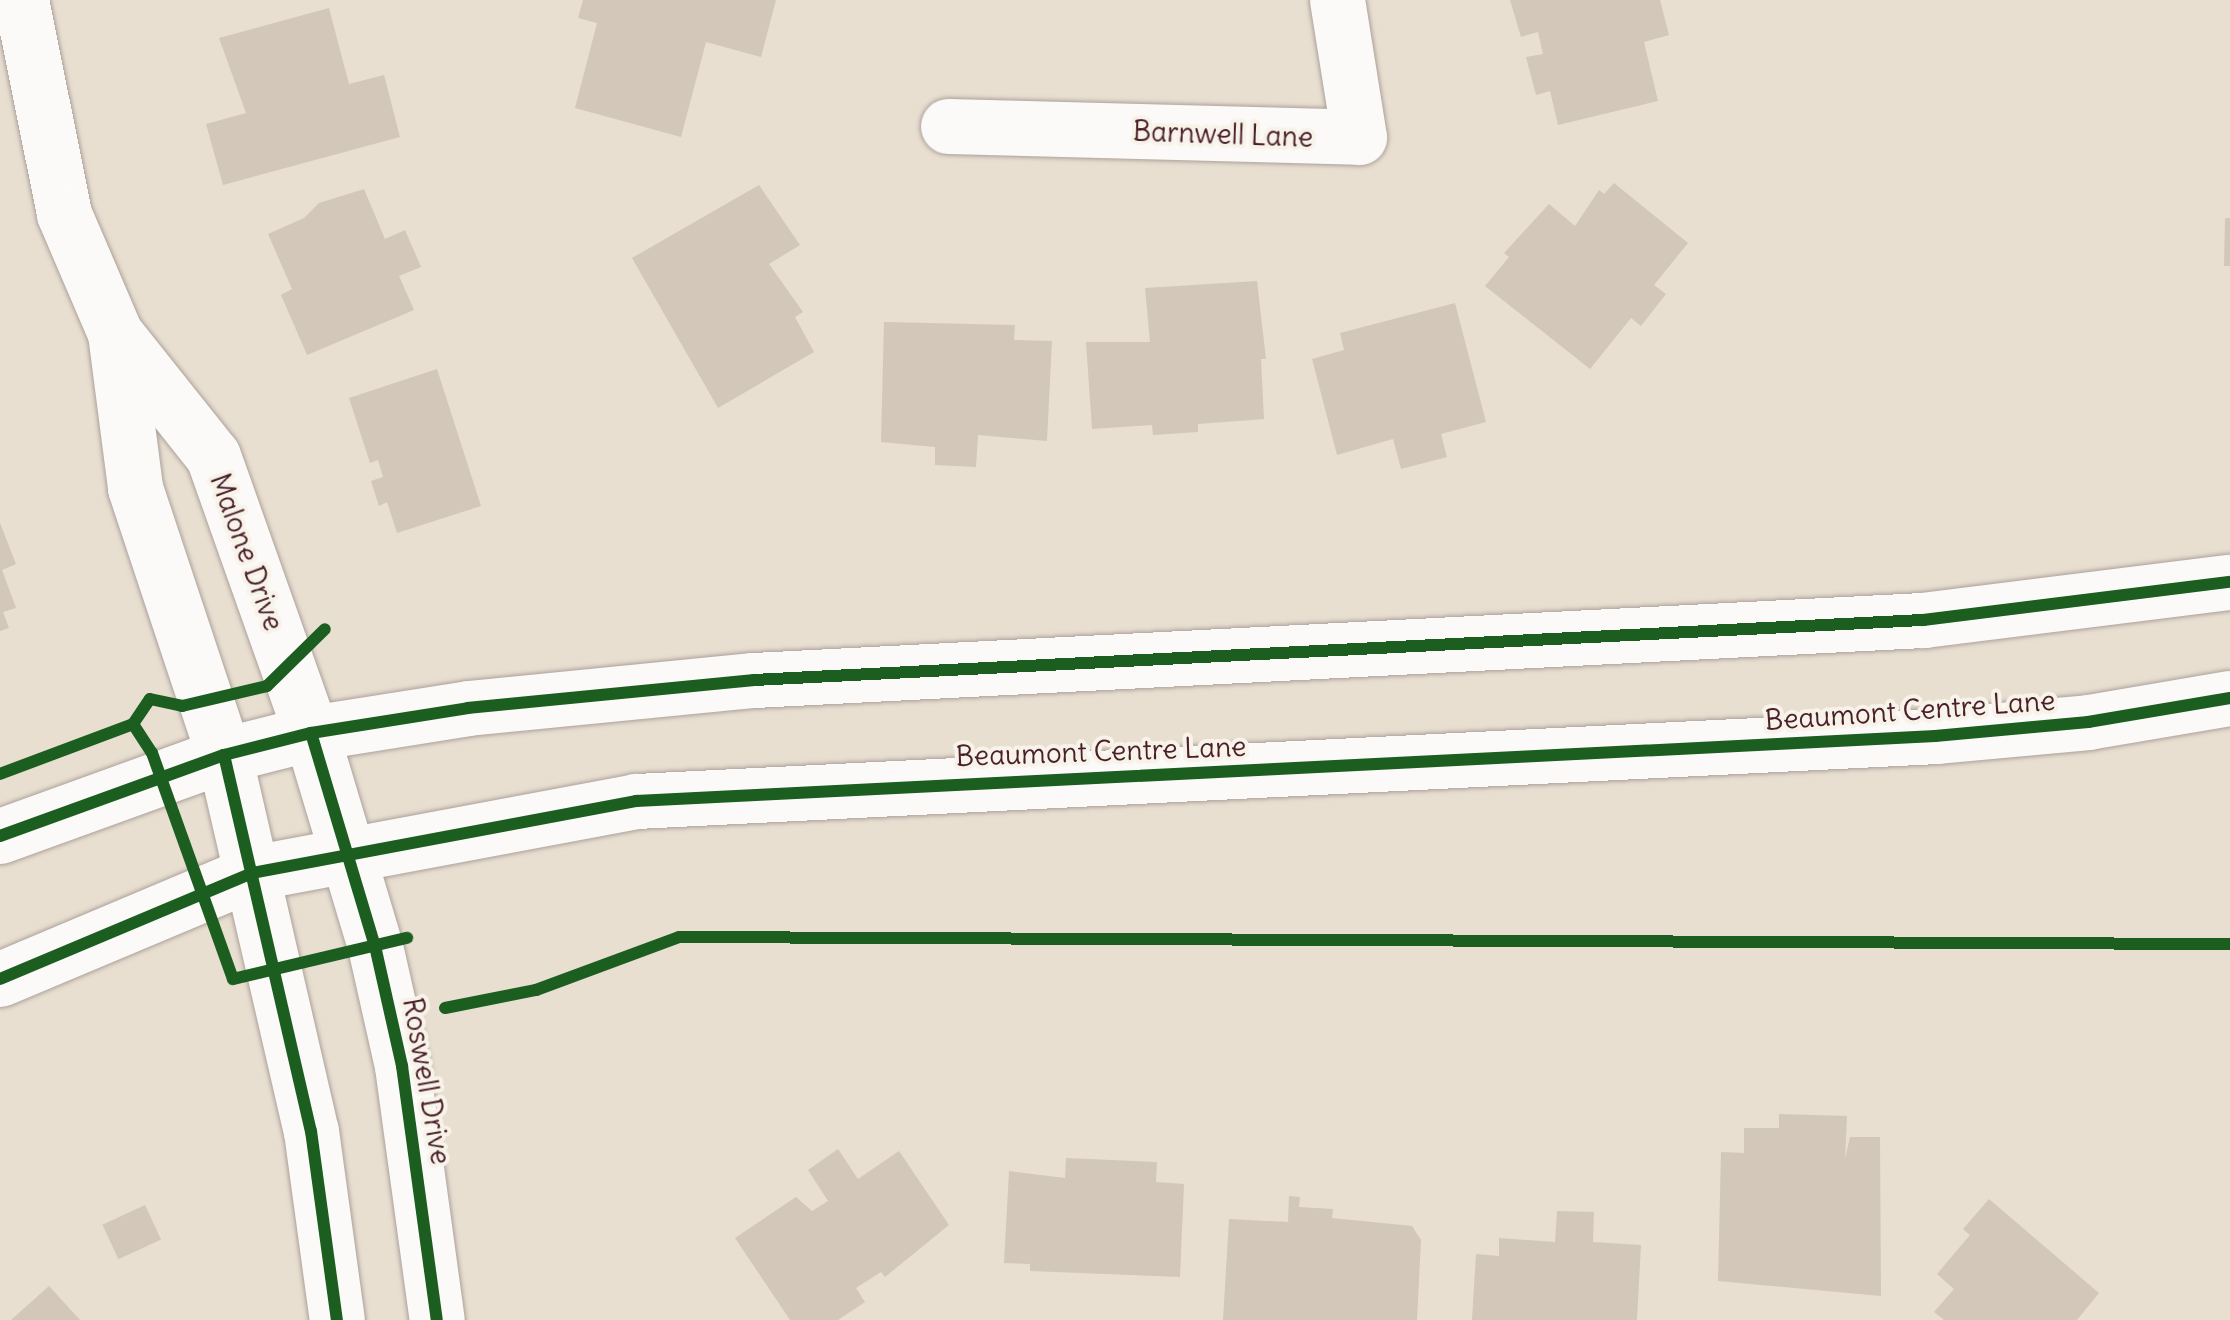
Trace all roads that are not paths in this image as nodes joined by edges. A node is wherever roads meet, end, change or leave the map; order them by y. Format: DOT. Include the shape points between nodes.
graph roads {
  1 [pos="21,0"];
  2 [pos="1337,0"];
  3 [pos="948,126"];
  4 [pos="115,333"];
  5 [pos="2230,582"];
  6 [pos="2230,698"];
  7 [pos="311,733"];
  8 [pos="224,755"];
  9 [pos="0,836"];
  10 [pos="346,855"];
  11 [pos="252,873"];
  12 [pos="0,978"];
  13 [pos="338,1320"];
  14 [pos="438,1320"];
  1 -- 4 [label="street, Malone Drive" via="64,214"];
  2 -- 3 [label="street, Barnwell Lane" via="1359,137"];
  4 -- 7 [label="street, Malone Drive" via="213,456"];
  4 -- 8 [label="street, Malone Drive" via="135,488"];
  5 -- 7 [label="street" via="1923,620 754,680 468,708"];
  6 -- 10 [label="street, Beaumont Centre Lane" via="2088,722 1935,736 636,801"];
  7 -- 8 [label="street"];
  7 -- 10 [label="street, Malone Drive"];
  8 -- 9 [label="street"];
  8 -- 11 [label="street, Malone Drive"];
  10 -- 11 [label="street, Beaumont Centre Lane"];
  10 -- 14 [label="street, Roswell Drive" via="402,1066"];
  11 -- 12 [label="street, Beaumont Centre Lane"];
  11 -- 13 [label="street" via="311,1131"];
}
